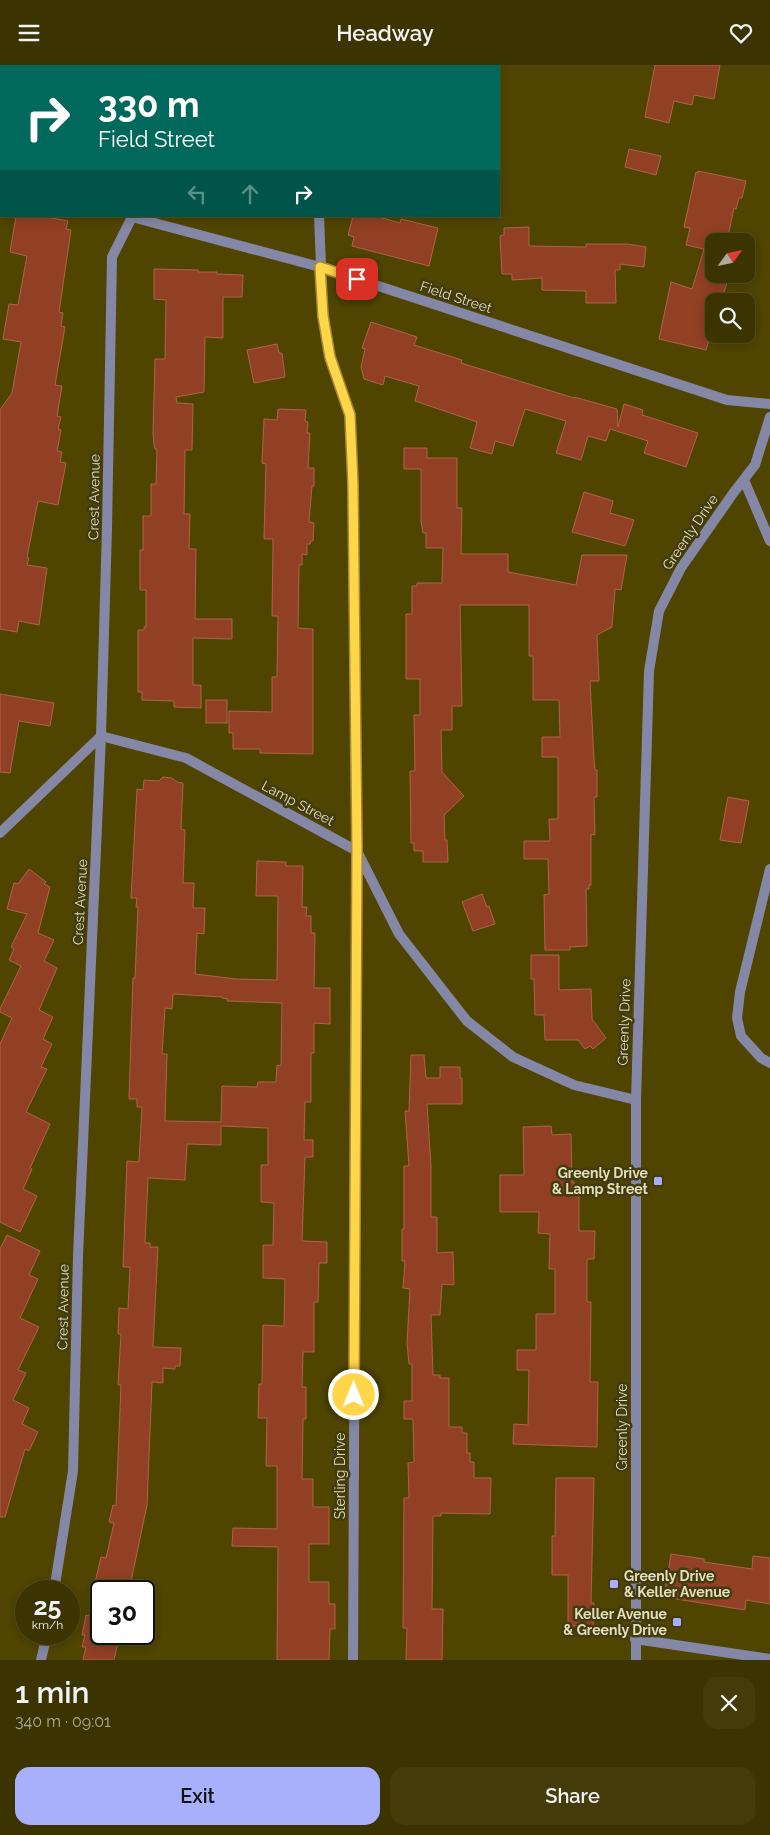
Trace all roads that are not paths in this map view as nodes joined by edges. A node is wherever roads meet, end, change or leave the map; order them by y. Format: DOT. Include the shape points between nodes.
graph roads {
  1 [pos="132,217"];
  2 [pos="319,217"];
  3 [pos="320,267"];
  4 [pos="770,404"];
  5 [pos="770,417"];
  6 [pos="744,480"];
  7 [pos="770,541"];
  8 [pos="101,736"];
  9 [pos="0,833"];
  10 [pos="357,851"];
  11 [pos="770,869"];
  12 [pos="770,1063"];
  13 [pos="636,1100"];
  14 [pos="56,1580"];
  15 [pos="635,1639"];
  16 [pos="44,1645"];
  17 [pos="770,1659"];
  18 [pos="41,1660"];
  19 [pos="353,1660"];
  20 [pos="636,1660"];
  1 -- 3 [label="street, Field Street"];
  1 -- 8 [label="street, Crest Avenue" via="112,257"];
  2 -- 3 [label="street, Sterling Drive"];
  3 -- 4 [label="street, Field Street" via="726,400"];
  3 -- 10 [label="street, Sterling Drive" via="330,357 350,415"];
  5 -- 6 [label="street, Greenly Drive" via="755,465"];
  6 -- 7 [label="street"];
  6 -- 13 [label="street, Greenly Drive" via="680,568 659,611 649,671"];
  8 -- 9 [label="street"];
  8 -- 10 [label="street, Lamp Street" via="186,758"];
  8 -- 14 [label="street, Crest Avenue" via="78,1246 73,1471"];
  10 -- 13 [label="street" via="399,934 467,1021 513,1057 574,1085"];
  10 -- 19 [label="street, Sterling Drive"];
  11 -- 12 [label="street" via="740,992 737,1019 742,1036 761,1058"];
  13 -- 15 [label="street, Greenly Drive"];
  15 -- 17 [label="street"];
  15 -- 20 [label="street, Greenly Drive"];
  16 -- 18 [label="street"];
}
